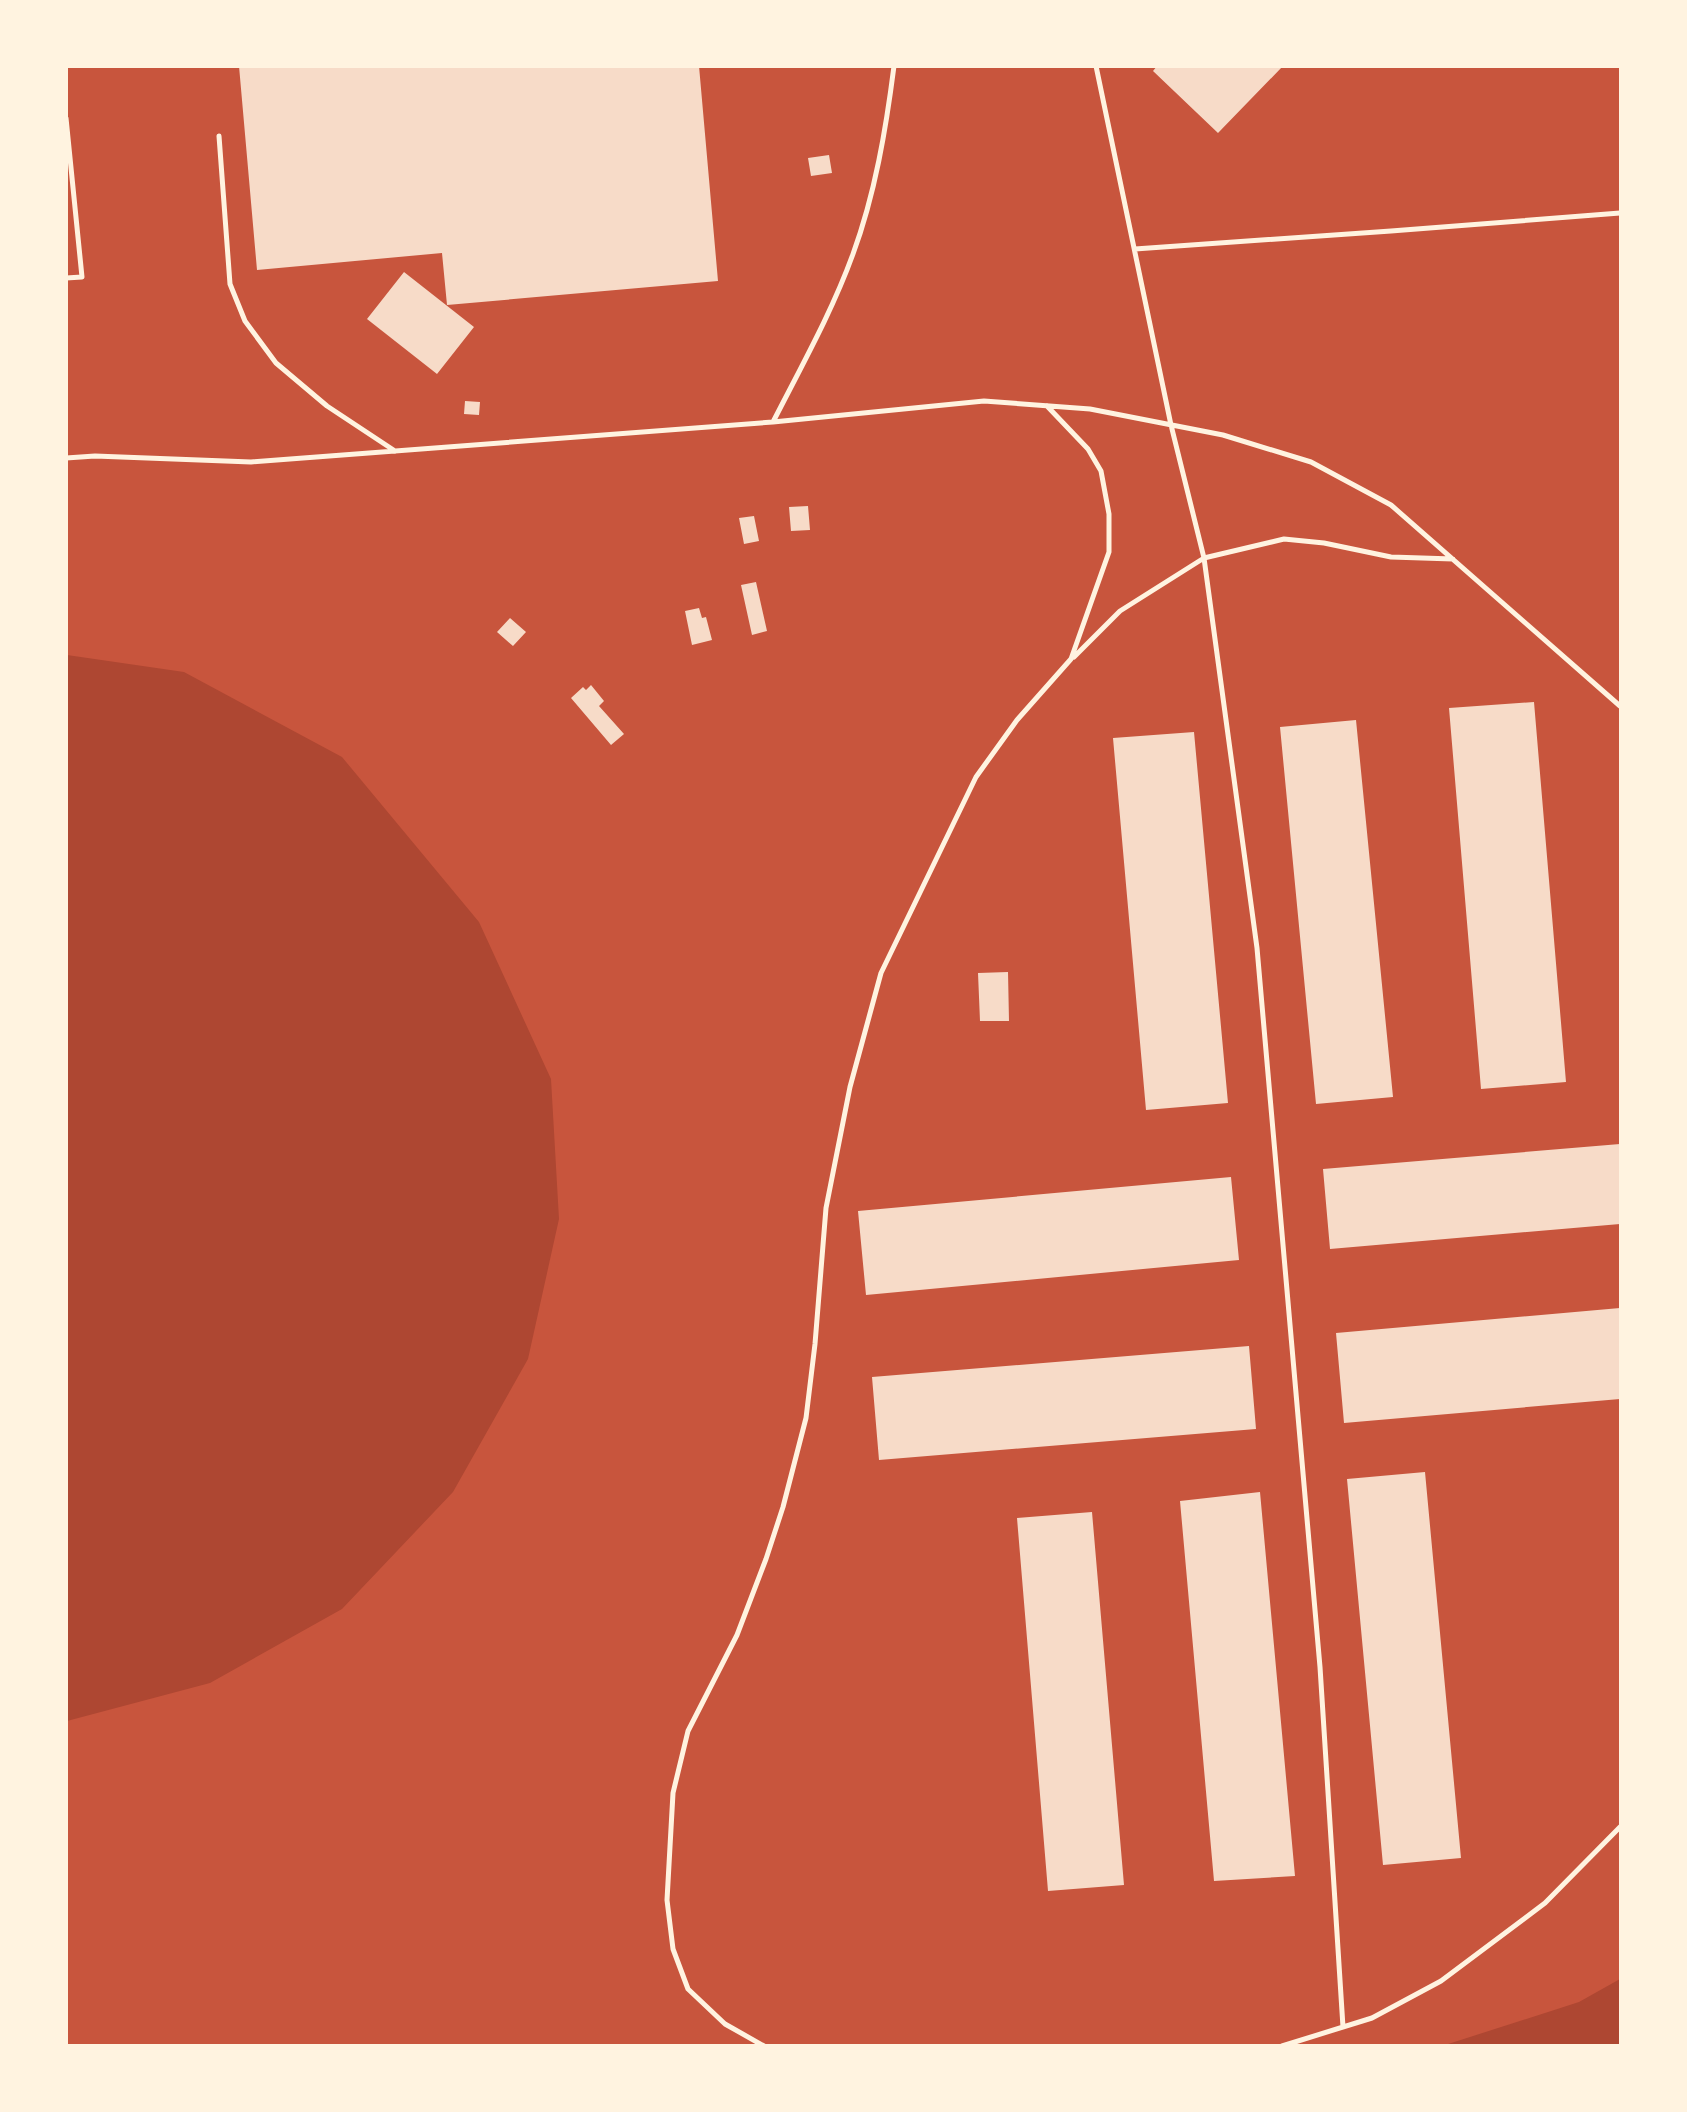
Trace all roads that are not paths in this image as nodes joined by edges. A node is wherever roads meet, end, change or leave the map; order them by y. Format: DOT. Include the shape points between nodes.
graph roads {
  1 [pos="894,66"];
  2 [pos="1096,66"];
  3 [pos="66,118"];
  4 [pos="219,136"];
  5 [pos="1620,212"];
  6 [pos="1135,249"];
  7 [pos="66,278"];
  8 [pos="1047,406"];
  9 [pos="773,422"];
  10 [pos="1171,425"];
  11 [pos="395,451"];
  12 [pos="66,458"];
  13 [pos="1204,558"];
  14 [pos="1453,559"];
  15 [pos="1071,659"];
  16 [pos="1618,700"];
  17 [pos="1620,706"];
  18 [pos="1620,1827"];
  19 [pos="1342,2027"];
  20 [pos="764,2046"];
  21 [pos="1282,2046"];
  1 -- 9 [label="lane" via="873,186 853,253"];
  2 -- 6 [label="lane"];
  3 -- 7 [label="lane" via="82,277"];
  4 -- 11 [label="lane" via="230,284 245,321 276,363 327,406"];
  5 -- 6 [label="lane"];
  6 -- 10 [label="lane"];
  8 -- 9 [label="lane" via="984,401"];
  8 -- 10 [label="lane" via="1090,409"];
  8 -- 15 [label="lane" via="1088,449 1101,471 1110,513 1110,552"];
  9 -- 11 [label="lane"];
  10 -- 13 [label="lane"];
  10 -- 14 [label="lane" via="1223,435 1311,462 1391,505"];
  11 -- 12 [label="lane" via="251,462"];
  13 -- 14 [label="lane" via="1284,539 1391,557"];
  13 -- 15 [label="lane" via="1120,611"];
  13 -- 19 [label="lane" via="1257,948 1319,1653"];
  14 -- 16 [label="lane"];
  15 -- 20 [label="lane" via="1017,720 976,777 881,973 850,1087 826,1208 806,1418 766,1559 737,1635 688,1731 673,1793 667,1900 673,1949 688,1989 725,2024"];
  16 -- 17 [label="lane"];
  18 -- 19 [label="lane" via="1545,1903 1441,1981 1372,2018"];
  19 -- 21 [label="lane"];
}
